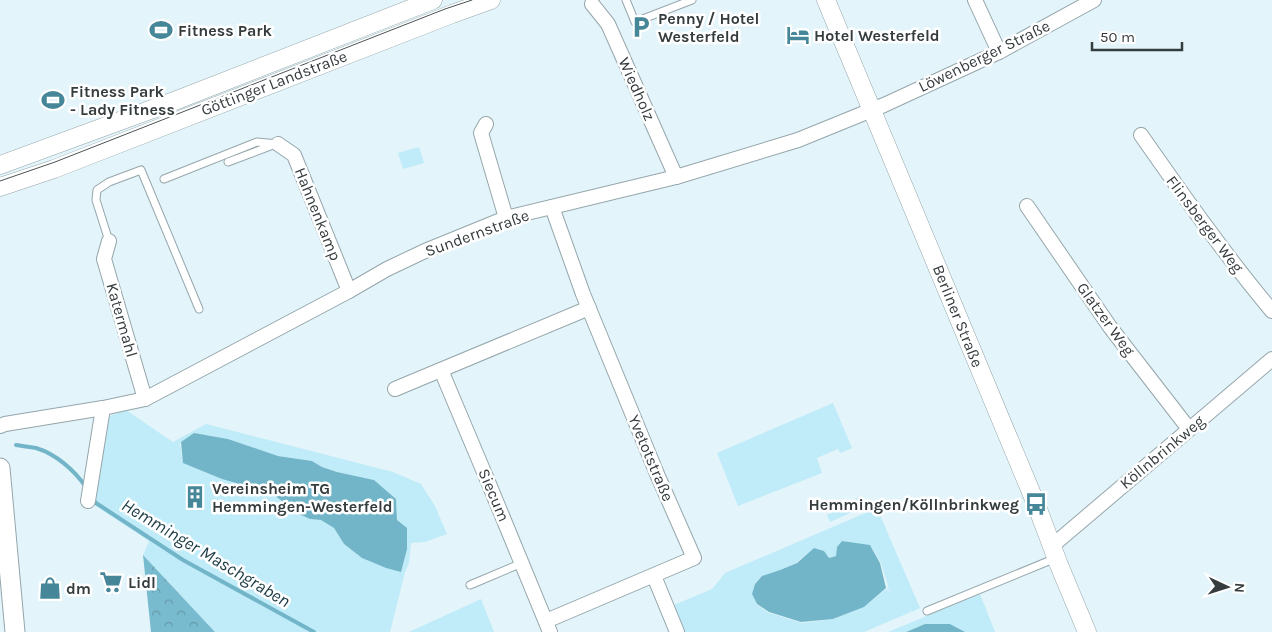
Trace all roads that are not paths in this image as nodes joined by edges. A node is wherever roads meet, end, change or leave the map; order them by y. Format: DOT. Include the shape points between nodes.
graph roads {
  1 [pos="433,0"];
  2 [pos="490,0"];
  3 [pos="626,0"];
  4 [pos="692,0"];
  5 [pos="826,0"];
  6 [pos="975,0"];
  7 [pos="1094,0"];
  8 [pos="592,4"];
  9 [pos="998,52"];
  10 [pos="872,110"];
  11 [pos="486,124"];
  12 [pos="1141,135"];
  13 [pos="278,144"];
  14 [pos="228,162"];
  15 [pos="0,165"];
  16 [pos="676,177"];
  17 [pos="164,179"];
  18 [pos="0,187"];
  19 [pos="1027,206"];
  20 [pos="552,207"];
  21 [pos="506,218"];
  22 [pos="109,241"];
  23 [pos="349,291"];
  24 [pos="589,308"];
  25 [pos="199,309"];
  26 [pos="1272,311"];
  27 [pos="1272,359"];
  28 [pos="441,370"];
  29 [pos="395,389"];
  30 [pos="145,399"];
  31 [pos="103,408"];
  32 [pos="0,426"];
  33 [pos="1189,429"];
  34 [pos="0,468"];
  35 [pos="1,494"];
  36 [pos="89,495"];
  37 [pos="1055,552"];
  38 [pos="522,563"];
  39 [pos="654,576"];
  40 [pos="470,586"];
  41 [pos="927,611"];
  42 [pos="548,627"];
  43 [pos="15,632"];
  44 [pos="678,632"];
  45 [pos="1087,632"];
  1 -- 15 [label="street, Göttinger Landstraße"];
  2 -- 18 [label="street, Göttinger Landstraße"];
  3 -- 4 [label="lane" via="635,22"];
  5 -- 10 [label="street, Berliner Straße"];
  6 -- 9 [label="street"];
  7 -- 9 [label="street, Löwenberger Straße"];
  8 -- 16 [label="street, Wiedholz" via="608,24"];
  9 -- 10 [label="street, Löwenberger Straße"];
  10 -- 16 [label="street, Sundernstraße" via="798,140"];
  10 -- 37 [label="street, Berliner Straße"];
  11 -- 21 [label="street" via="481,133"];
  12 -- 26 [label="street, Flinsberger Weg" via="1178,190"];
  13 -- 14 [label="lane"];
  13 -- 17 [label="lane" via="257,142"];
  13 -- 23 [label="street, Hahnenkamp" via="294,155"];
  16 -- 20 [label="street, Sundernstraße"];
  19 -- 33 [label="street, Glatzer Weg" via="1110,327"];
  20 -- 21 [label="street, Sundernstraße"];
  20 -- 24 [label="street, Yvetotstraße"];
  21 -- 23 [label="street, Sundernstraße" via="425,251"];
  22 -- 25 [label="lane" via="96,200 97,190 141,170"];
  22 -- 30 [label="street, Katermahl" via="104,260"];
  23 -- 30 [label="street, Sundernstraße"];
  24 -- 28 [label="street"];
  24 -- 39 [label="street, Yvetotstraße" via="656,474 694,558"];
  27 -- 33 [label="street, Köllnbrinkweg"];
  28 -- 29 [label="street"];
  28 -- 38 [label="street, Siecum"];
  30 -- 31 [label="street, Sundernstraße"];
  31 -- 32 [label="street, Sundernstraße"];
  31 -- 36 [label="street"];
  33 -- 37 [label="street, Köllnbrinkweg"];
  34 -- 35 [label="main road"];
  35 -- 43 [label="main road"];
  37 -- 41 [label="lane"];
  37 -- 45 [label="street, Berliner Straße"];
  38 -- 40 [label="lane"];
  38 -- 42 [label="street, Siecum"];
  39 -- 42 [label="street, Yvetotstraße"];
  39 -- 44 [label="street"];
}
